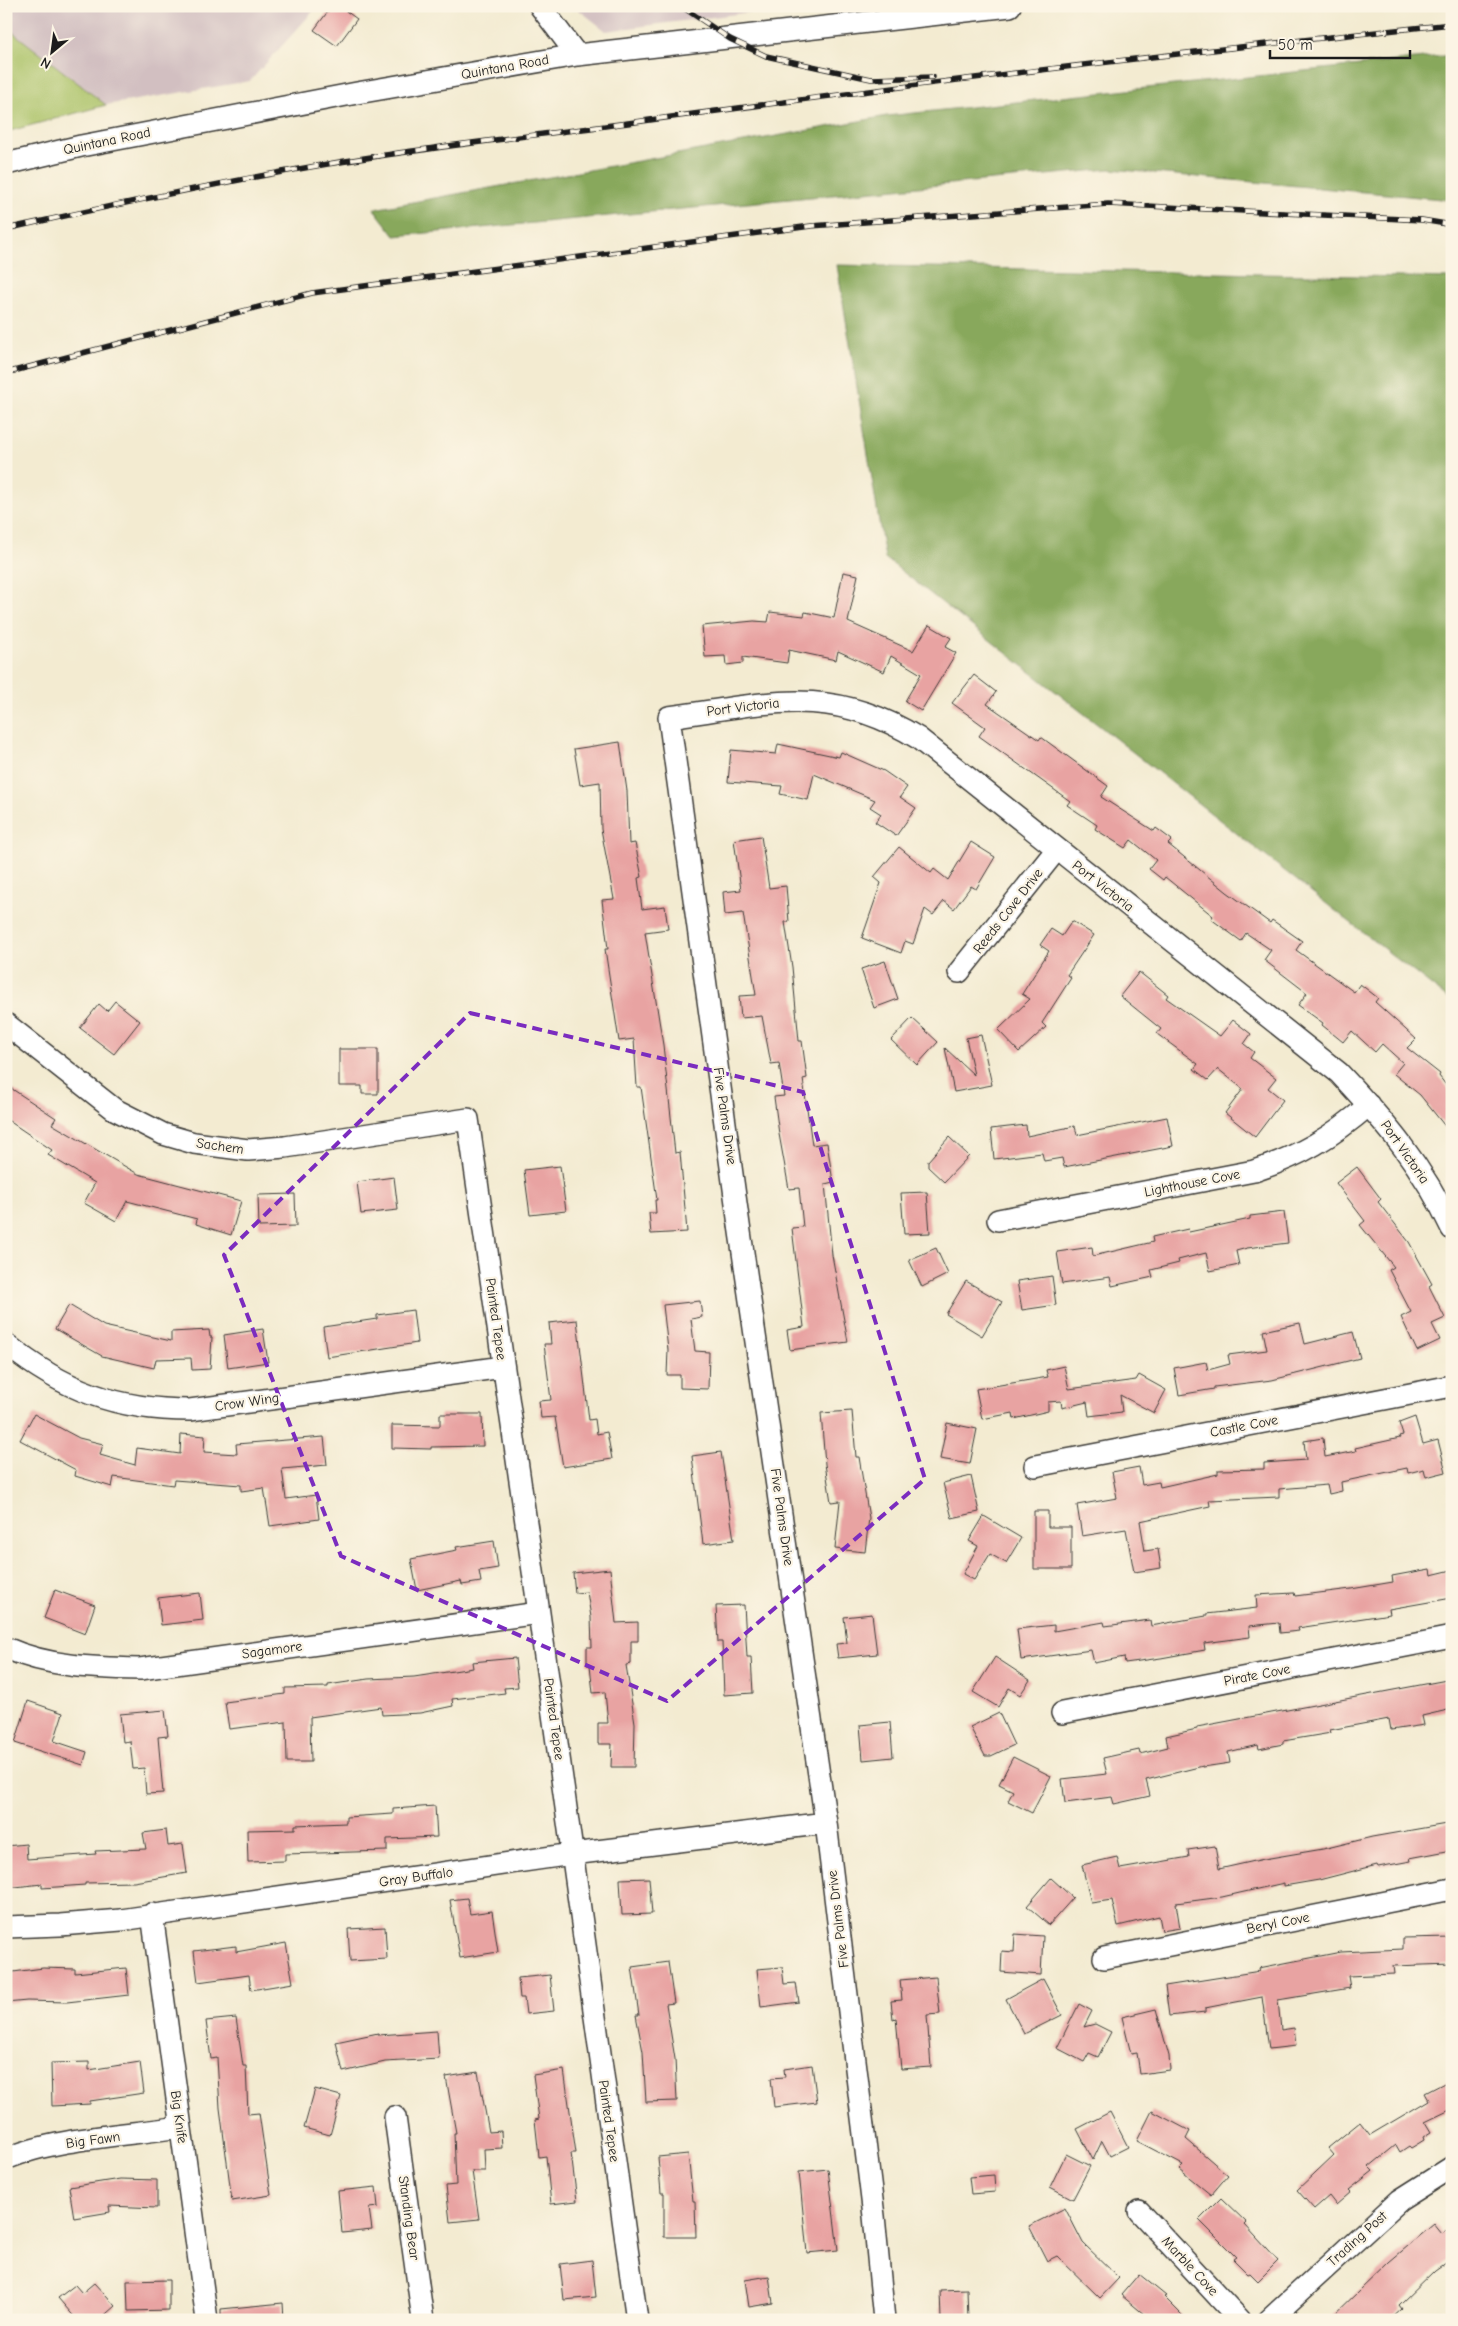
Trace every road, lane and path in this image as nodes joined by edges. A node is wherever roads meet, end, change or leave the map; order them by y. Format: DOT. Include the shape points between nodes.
graph roads {
  1 [pos="540,6"];
  2 [pos="1010,6"];
  3 [pos="577,55"];
  4 [pos="6,164"];
  5 [pos="669,717"];
  6 [pos="1057,849"];
  7 [pos="959,972"];
  8 [pos="6,1024"];
  9 [pos="1369,1105"];
  10 [pos="468,1120"];
  11 [pos="998,1220"];
  12 [pos="1452,1229"];
  13 [pos="6,1344"];
  14 [pos="503,1367"];
  15 [pos="1452,1386"];
  16 [pos="1036,1466"];
  17 [pos="539,1613"];
  18 [pos="1452,1638"];
  19 [pos="6,1648"];
  20 [pos="1062,1713"];
  21 [pos="826,1823"];
  22 [pos="572,1854"];
  23 [pos="1452,1889"];
  24 [pos="152,1914"];
  25 [pos="6,1927"];
  26 [pos="1104,1958"];
  27 [pos="395,2117"];
  28 [pos="180,2127"];
  29 [pos="6,2158"];
  30 [pos="1452,2167"];
  31 [pos="1139,2211"];
  32 [pos="207,2320"];
  33 [pos="423,2320"];
  34 [pos="637,2320"];
  35 [pos="884,2320"];
  36 [pos="1240,2320"];
  37 [pos="1269,2320"];
  1 -- 3 [label="street"];
  2 -- 3 [label="street, Quintana Road"];
  3 -- 4 [label="street, Quintana Road" via="357,93"];
  5 -- 6 [label="street, Port Victoria" via="795,701 859,709 918,738"];
  5 -- 21 [label="street, Five Palms Drive"];
  6 -- 7 [label="street, Reeds Cove Drive"];
  6 -- 9 [label="street, Port Victoria" via="1339,1072"];
  8 -- 10 [label="street, Sachem" via="114,1109 163,1134 194,1143 248,1150 285,1147"];
  9 -- 11 [label="street, Lighthouse Cove" via="1325,1140 1254,1171"];
  9 -- 12 [label="street, Port Victoria" via="1410,1154"];
  10 -- 14 [label="street, Painted Tepee"];
  13 -- 14 [label="street, Crow Wing" via="40,1370 87,1394 120,1404 164,1410 190,1410"];
  14 -- 17 [label="street, Painted Tepee"];
  15 -- 16 [label="street, Castle Cove"];
  17 -- 19 [label="street, Sagamore" via="140,1668 66,1665"];
  17 -- 22 [label="street, Painted Tepee"];
  18 -- 20 [label="street, Pirate Cove"];
  21 -- 22 [label="street, Gray Buffalo"];
  21 -- 35 [label="street, Five Palms Drive"];
  22 -- 24 [label="street, Gray Buffalo"];
  22 -- 34 [label="street, Painted Tepee"];
  23 -- 26 [label="street, Beryl Cove"];
  24 -- 25 [label="street, Gray Buffalo" via="68,1925"];
  24 -- 28 [label="street, Big Knife"];
  27 -- 33 [label="street, Standing Bear"];
  28 -- 29 [label="street, Big Fawn" via="61,2144"];
  28 -- 32 [label="street, Big Knife"];
  30 -- 37 [label="street, Trading Post" via="1400,2200"];
  31 -- 36 [label="street, Marble Cove"];
}
